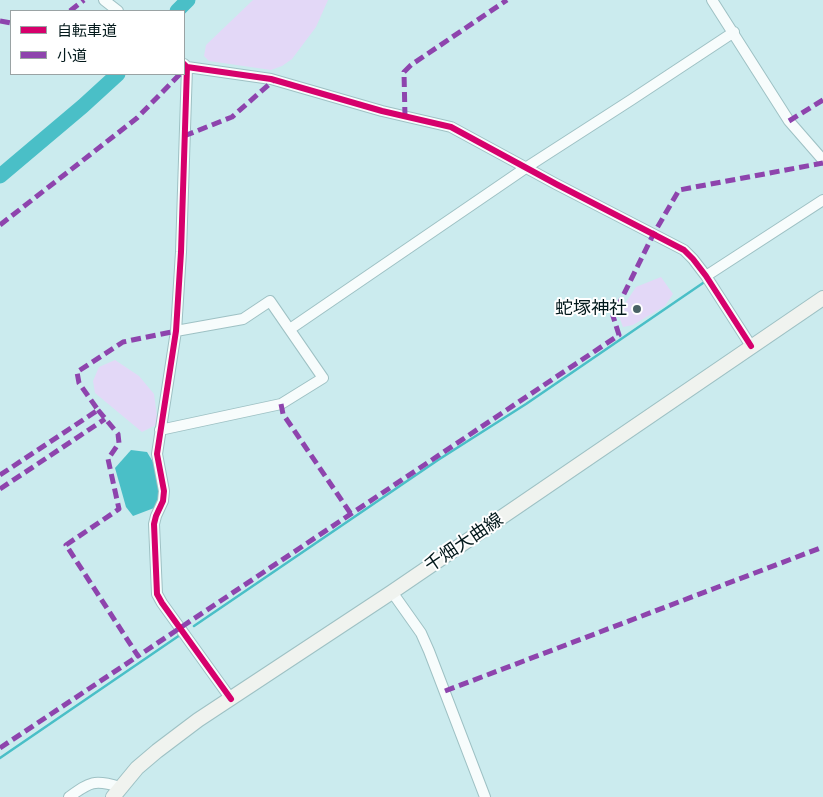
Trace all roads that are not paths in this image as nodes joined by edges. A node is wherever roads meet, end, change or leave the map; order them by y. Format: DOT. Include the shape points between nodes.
graph roads {
  1 [pos="712,0"];
  2 [pos="734,32"];
  3 [pos="185,65"];
  4 [pos="185,75"];
  5 [pos="823,160"];
  6 [pos="527,167"];
  7 [pos="823,200"];
  8 [pos="706,276"];
  9 [pos="823,298"];
  10 [pos="290,329"];
  11 [pos="176,331"];
  12 [pos="751,346"];
  13 [pos="160,430"];
  14 [pos="392,592"];
  15 [pos="231,699"];
  16 [pos="117,792"];
  17 [pos="69,797"];
  18 [pos="485,797"];
  1 -- 2 [label="street"];
  2 -- 5 [label="street" via="789,121"];
  2 -- 6 [label="street"];
  3 -- 6 [label="street" via="271,79 451,127"];
  4 -- 11 [label="street"];
  6 -- 8 [label="street" via="684,250"];
  6 -- 10 [label="street"];
  7 -- 8 [label="street"];
  8 -- 12 [label="street"];
  9 -- 12 [label="main road, 千畑大曲線"];
  10 -- 11 [label="street" via="270,301 243,319"];
  10 -- 13 [label="street" via="323,378 281,404"];
  11 -- 13 [label="street"];
  12 -- 14 [label="main road, 千畑大曲線"];
  13 -- 15 [label="street" via="157,454 164,491 154,524 157,594"];
  14 -- 15 [label="main road, 千畑大曲線"];
  14 -- 18 [label="street" via="430,651"];
  15 -- 16 [label="main road, 千畑大曲線" via="157,751"];
  16 -- 17 [label="street" via="98,782 82,787"];
}
